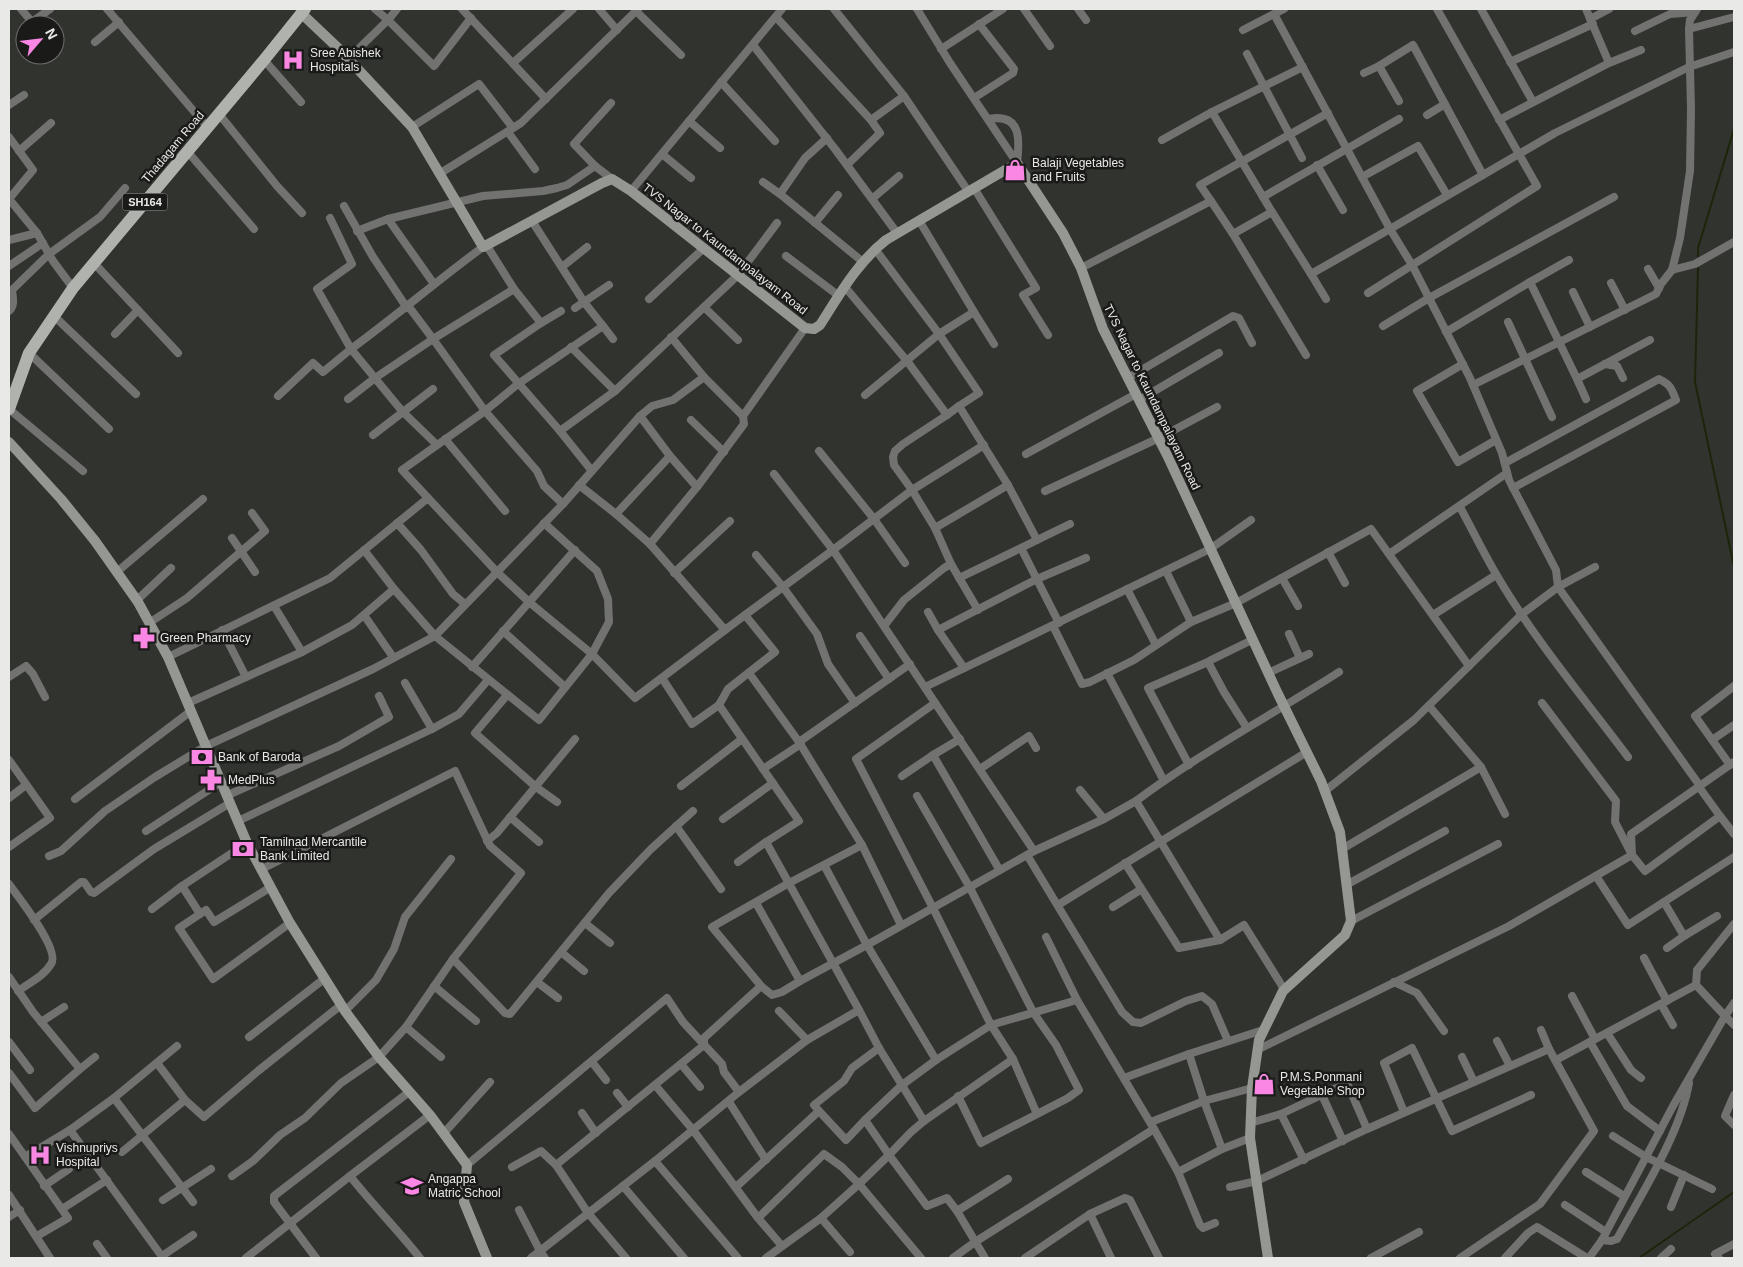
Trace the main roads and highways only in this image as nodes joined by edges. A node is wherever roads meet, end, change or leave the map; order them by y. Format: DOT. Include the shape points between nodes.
graph roads {
  1 [pos="301,10"];
  2 [pos="9,409"];
  1 -- 2 [label="main road, Thadagam Road / SH164" via="264,60 73,288 29,353"];
}
